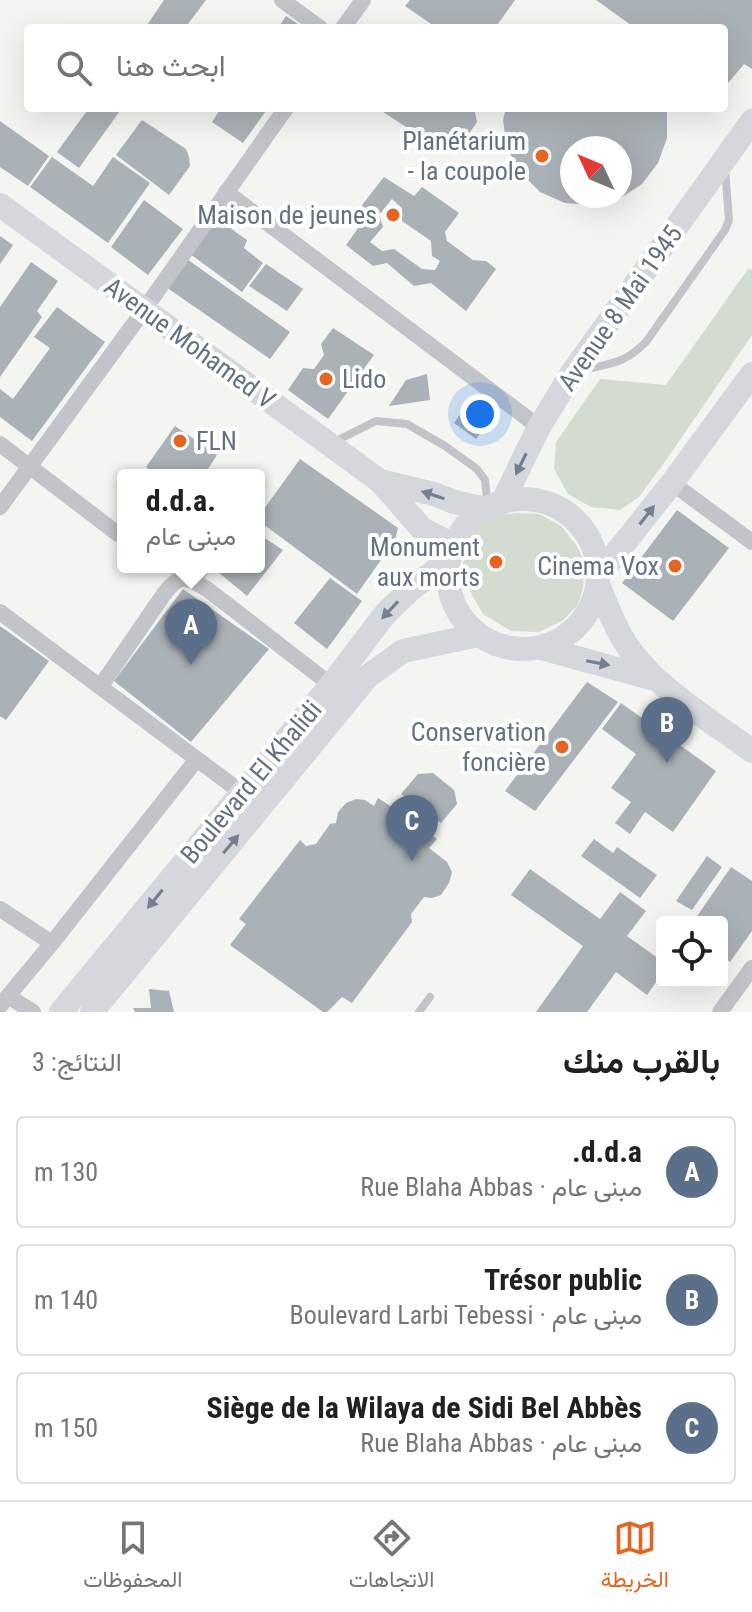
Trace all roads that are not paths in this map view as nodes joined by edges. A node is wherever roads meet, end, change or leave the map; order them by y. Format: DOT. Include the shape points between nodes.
graph roads {
  1 [pos="282,0"];
  2 [pos="363,0"];
  3 [pos="315,24"];
  4 [pos="346,24"];
  5 [pos="283,112"];
  6 [pos="752,121"];
  7 [pos="724,160"];
  8 [pos="226,192"];
  9 [pos="0,205"];
  10 [pos="144,310"];
  11 [pos="572,373"];
  12 [pos="752,374"];
  13 [pos="539,427"];
  14 [pos="0,444"];
  15 [pos="330,444"];
  16 [pos="29,465"];
  17 [pos="380,481"];
  18 [pos="672,483"];
  19 [pos="491,506"];
  20 [pos="0,507"];
  21 [pos="117,533"];
  22 [pos="752,542"];
  23 [pos="451,552"];
  24 [pos="598,580"];
  25 [pos="0,612"];
  26 [pos="478,635"];
  27 [pos="541,648"];
  28 [pos="656,680"];
  29 [pos="331,685"];
  30 [pos="100,687"];
  31 [pos="752,751"];
  32 [pos="197,759"];
  33 [pos="242,792"];
  34 [pos="262,807"];
  35 [pos="0,909"];
  36 [pos="52,943"];
  37 [pos="752,968"];
  38 [pos="746,989"];
  39 [pos="430,997"];
  40 [pos="4,1001"];
  41 [pos="33,1012"];
  42 [pos="61,1012"];
  43 [pos="92,1012"];
  44 [pos="419,1012"];
  45 [pos="720,1012"];
  1 -- 3 [label="street"];
  2 -- 4 [label="street"];
  5 -- 8 [label="street"];
  6 -- 7 [label="main road, Avenue 8 Mai 1945"];
  7 -- 11 [label="main road, Avenue 8 Mai 1945"];
  7 -- 11 [label="lane" via="729,220 725,230 646,342 626,360"];
  8 -- 10 [label="street"];
  8 -- 13 [label="street"];
  9 -- 10 [label="main road, Avenue Mohamed V"];
  10 -- 15 [label="main road, Avenue Mohamed V"];
  10 -- 16 [label="street"];
  11 -- 13 [label="main road, Avenue 8 Mai 1945"];
  12 -- 18 [label="main road"];
  13 -- 19 [label="main road, Avenue 8 Mai 1945, one-way"];
  14 -- 16 [label="street"];
  15 -- 17 [label="main road, Avenue Mohamed V"];
  15 -- 19 [label="lane" via="376,421 407,424 477,469"];
  16 -- 20 [label="street"];
  16 -- 21 [label="street"];
  19 -- 17 [label="main road, one-way" via="454,502"];
  17 -- 23 [label="main road" via="422,529"];
  18 -- 22 [label="street"];
  24 -- 18 [label="main road, one-way"];
  19 -- 23 [label="main road" via="466,525"];
  19 -- 24 [label="main road" via="539,500 567,512 587,534"];
  23 -- 26 [label="main road" via="450,594 465,624"];
  23 -- 29 [label="main road, Boulevard El Khalidi, one-way" via="386,613"];
  24 -- 27 [label="main road" via="579,625"];
  24 -- 28 [label="main road" via="618,631"];
  25 -- 30 [label="street"];
  26 -- 27 [label="main road" via="497,645"];
  26 -- 34 [label="main road" via="403,651 368,676"];
  27 -- 28 [label="main road, one-way"];
  28 -- 31 [label="main road"];
  29 -- 30 [label="street" via="207,589 181,578 164,594"];
  29 -- 33 [label="main road, Boulevard El Khalidi"];
  30 -- 32 [label="street"];
  32 -- 33 [label="street"];
  32 -- 36 [label="street"];
  33 -- 34 [label="street"];
  33 -- 42 [label="main road, Boulevard El Khalidi, one-way"];
  43 -- 34 [label="main road, one-way"];
  35 -- 36 [label="street"];
  36 -- 40 [label="street"];
  37 -- 38 [label="street"];
  38 -- 45 [label="street"];
  39 -- 44 [label="lane"];
  40 -- 41 [label="street"];
}
